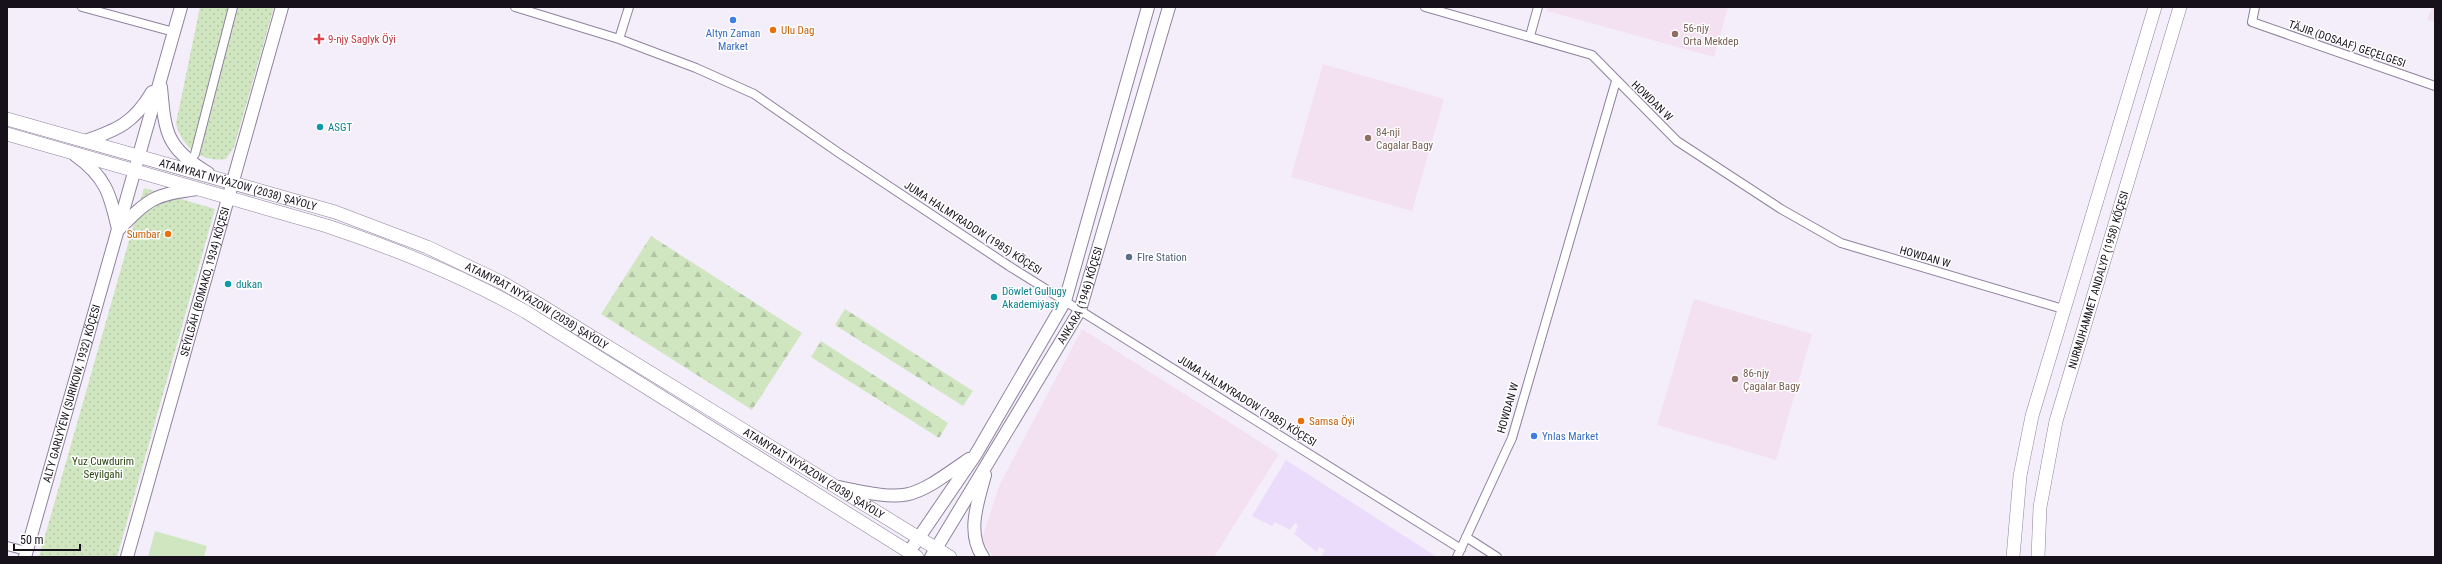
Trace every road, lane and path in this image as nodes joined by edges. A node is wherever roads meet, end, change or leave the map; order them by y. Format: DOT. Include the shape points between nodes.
graph roads {
  1 [pos="82,7"];
  2 [pos="181,7"];
  3 [pos="233,7"];
  4 [pos="282,7"];
  5 [pos="515,7"];
  6 [pos="629,7"];
  7 [pos="1148,7"];
  8 [pos="1169,7"];
  9 [pos="1425,7"];
  10 [pos="1538,7"];
  11 [pos="2155,7"];
  12 [pos="2180,7"];
  13 [pos="2255,7"];
  14 [pos="174,32"];
  15 [pos="1530,36"];
  16 [pos="619,39"];
  17 [pos="161,78"];
  18 [pos="1616,81"];
  19 [pos="2435,86"];
  20 [pos="7,119"];
  21 [pos="7,134"];
  22 [pos="85,141"];
  23 [pos="73,153"];
  24 [pos="195,154"];
  25 [pos="139,157"];
  26 [pos="135,171"];
  27 [pos="216,179"];
  28 [pos="232,183"];
  29 [pos="200,189"];
  30 [pos="228,197"];
  31 [pos="118,230"];
  32 [pos="1065,300"];
  33 [pos="2063,309"];
  34 [pos="1080,310"];
  35 [pos="976,454"];
  36 [pos="988,462"];
  37 [pos="837,486"];
  38 [pos="1466,537"];
  39 [pos="918,538"];
  40 [pos="7,546"];
  41 [pos="1461,549"];
  42 [pos="933,552"];
  43 [pos="26,554"];
  44 [pos="913,554"];
  45 [pos="127,557"];
  46 [pos="950,557"];
  47 [pos="983,557"];
  48 [pos="1457,557"];
  49 [pos="1497,557"];
  50 [pos="2013,557"];
  51 [pos="2038,557"];
  1 -- 14 [label="street"];
  2 -- 14 [label="street, ALTY GARLYÝEW (SURIKOW, 1932) KÖÇESI"];
  3 -- 24 [label="street"];
  4 -- 28 [label="street, SEÝILGÄH (BOMAKO, 1934) KÖÇESI"];
  5 -- 16 [label="street, JUMA HALMYRADOW (1985) KÖÇESI"];
  6 -- 16 [label="street"];
  7 -- 32 [label="street, ANKARA (1946) KÖÇESI"];
  8 -- 34 [label="street, ANKARA (1946) KÖÇESI"];
  9 -- 15 [label="street"];
  10 -- 15 [label="street"];
  11 -- 33 [label="main road"];
  12 -- 51 [label="main road, NURMUHAMMET ANDALYP (1958) KÖÇESI" via="2056,420 2040,507"];
  13 -- 19 [label="street, TÄJIR (DOSAAF) GEÇELGESI" via="2252,22"];
  14 -- 17 [label="street, ALTY GARLYÝEW (SURIKOW, 1932) KÖÇESI"];
  15 -- 18 [label="street" via="1592,55"];
  16 -- 32 [label="street, JUMA HALMYRADOW (1985) KÖÇESI" via="696,68 754,94 899,193"];
  17 -- 22 [label="street" via="142,110 118,130"];
  17 -- 25 [label="street, ALTY GARLYÝEW (SURIKOW, 1932) KÖÇESI"];
  17 -- 27 [label="street, ALTY GARLYÝEW (SURIKOW, 1932) KÖÇESI" via="164,118 173,146 194,165"];
  18 -- 33 [label="street, HOWDAN W" via="1677,141 1781,209 1841,244"];
  18 -- 38 [label="street, HOWDAN W" via="1512,438"];
  20 -- 22 [label="main road, ATAMYRAT NYÝAZOW (2038) ŞAÝOLY"];
  21 -- 23 [label="main road, ATAMYRAT NYÝAZOW (2038) ŞAÝOLY"];
  22 -- 25 [label="main road, ATAMYRAT NYÝAZOW (2038) ŞAÝOLY"];
  23 -- 26 [label="main road, ATAMYRAT NYÝAZOW (2038) ŞAÝOLY"];
  23 -- 31 [label="street" via="93,169 105,183"];
  25 -- 26 [label="street, ALTY GARLYÝEW (SURIKOW, 1932) KÖÇESI"];
  25 -- 27 [label="main road, ATAMYRAT NYÝAZOW (2038) ŞAÝOLY"];
  26 -- 29 [label="main road, ATAMYRAT NYÝAZOW (2038) ŞAÝOLY"];
  26 -- 31 [label="street, ALTY GARLYÝEW (SURIKOW, 1932) KÖÇESI"];
  27 -- 28 [label="main road, ATAMYRAT NYÝAZOW (2038) ŞAÝOLY"];
  28 -- 30 [label="street, SEÝILGÄH (BOMAKO, 1934) KÖÇESI"];
  28 -- 37 [label="main road, ATAMYRAT NYÝAZOW (2038) ŞAÝOLY" via="335,212 427,247 472,268 560,315"];
  29 -- 30 [label="main road, ATAMYRAT NYÝAZOW (2038) ŞAÝOLY"];
  29 -- 31 [label="street, ATAMYRAT NYÝAZOW (2038) ŞAÝOLY" via="156,197 145,203"];
  30 -- 44 [label="main road, ATAMYRAT NYÝAZOW (2038) ŞAÝOLY" via="376,242 494,294"];
  30 -- 45 [label="street, SEÝILGÄH (BOMAKO, 1934) KÖÇESI"];
  31 -- 43 [label="street, ALTY GARLYÝEW (SURIKOW, 1932) KÖÇESI"];
  32 -- 34 [label="street, JUMA HALMYRADOW (1985) KÖÇESI"];
  32 -- 35 [label="street, ANKARA (1946) KÖÇESI"];
  33 -- 50 [label="main road" via="2025,448 2016,509"];
  34 -- 36 [label="street, ANKARA (1946) KÖÇESI"];
  34 -- 41 [label="street, JUMA HALMYRADOW (1985) KÖÇESI"];
  35 -- 37 [label="street" via="922,491 908,496 883,497"];
  35 -- 39 [label="street, ANKARA (1946) KÖÇESI"];
  36 -- 42 [label="street, ANKARA (1946) KÖÇESI"];
  36 -- 47 [label="street" via="974,527 976,544"];
  37 -- 39 [label="main road, ATAMYRAT NYÝAZOW (2038) ŞAÝOLY"];
  38 -- 41 [label="street, HOWDAN W"];
  38 -- 49 [label="street"];
  39 -- 42 [label="main road, ATAMYRAT NYÝAZOW (2038) ŞAÝOLY"];
  39 -- 44 [label="street, ANKARA (1946) KÖÇESI"];
  40 -- 43 [label="street"];
  41 -- 48 [label="street, HOWDAN W"];
  42 -- 46 [label="main road, ATAMYRAT NYÝAZOW (2038) ŞAÝOLY"];
}
